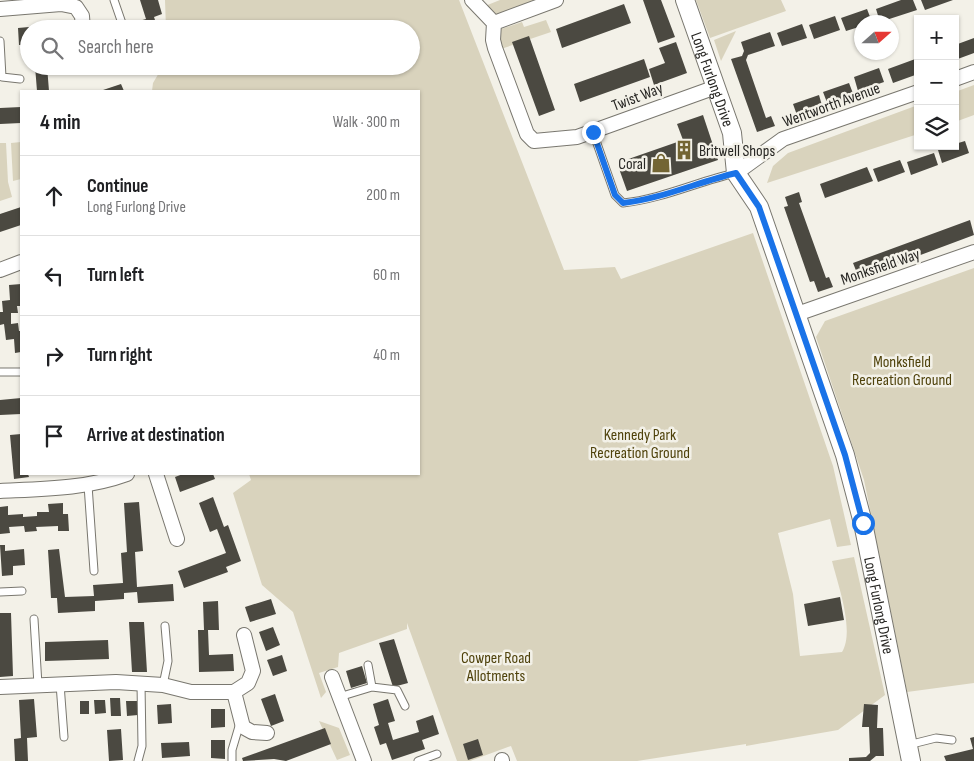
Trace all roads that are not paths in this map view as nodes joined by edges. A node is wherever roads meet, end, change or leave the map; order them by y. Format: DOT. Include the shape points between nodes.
graph roads {
  1 [pos="114,0"];
  2 [pos="472,0"];
  3 [pos="556,0"];
  4 [pos="685,0"];
  5 [pos="61,2"];
  6 [pos="0,9"];
  7 [pos="82,20"];
  8 [pos="121,20"];
  9 [pos="494,23"];
  10 [pos="0,41"];
  11 [pos="974,72"];
  12 [pos="959,78"];
  13 [pos="20,79"];
  14 [pos="716,87"];
  15 [pos="914,93"];
  16 [pos="593,132"];
  17 [pos="736,173"];
  18 [pos="974,252"];
  19 [pos="20,262"];
  20 [pos="0,270"];
  21 [pos="797,314"];
  22 [pos="0,372"];
  23 [pos="20,372"];
  24 [pos="123,475"];
  25 [pos="156,475"];
  26 [pos="88,485"];
  27 [pos="0,491"];
  28 [pos="177,539"];
  29 [pos="94,571"];
  30 [pos="22,591"];
  31 [pos="0,592"];
  32 [pos="34,619"];
  33 [pos="165,626"];
  34 [pos="244,635"];
  35 [pos="368,665"];
  36 [pos="332,677"];
  37 [pos="60,684"];
  38 [pos="141,684"];
  39 [pos="38,685"];
  40 [pos="163,685"];
  41 [pos="0,687"];
  42 [pos="372,687"];
  43 [pos="234,692"];
  44 [pos="339,697"];
  45 [pos="406,706"];
  46 [pos="240,723"];
  47 [pos="267,733"];
  48 [pos="64,737"];
  49 [pos="952,740"];
  50 [pos="909,753"];
  51 [pos="437,754"];
  52 [pos="138,761"];
  53 [pos="232,761"];
  54 [pos="364,761"];
  55 [pos="418,761"];
  1 -- 8 [label="lane"];
  2 -- 9 [label="street"];
  3 -- 9 [label="street"];
  4 -- 14 [label="street, Long Furlong Drive"];
  5 -- 6 [label="street"];
  5 -- 7 [label="street" via="76,7"];
  9 -- 16 [label="street, Twist Way" via="493,40 527,134 534,141 542,142"];
  10 -- 13 [label="lane" via="2,77"];
  11 -- 12 [label="street"];
  14 -- 16 [label="street, Twist Way"];
  14 -- 17 [label="street, Long Furlong Drive" via="732,133"];
  15 -- 17 [label="street, Wentworth Avenue" via="783,139"];
  16 -- 17 [label="lane" via="615,195 623,203 646,201"];
  17 -- 21 [label="street, Long Furlong Drive" via="759,207"];
  18 -- 21 [label="street, Monksfield Way"];
  19 -- 20 [label="street"];
  21 -- 50 [label="street, Long Furlong Drive" via="845,455 863,523"];
  22 -- 23 [label="lane"];
  24 -- 26 [label="street"];
  25 -- 28 [label="street"];
  26 -- 27 [label="street"];
  26 -- 29 [label="lane"];
  30 -- 31 [label="lane"];
  32 -- 39 [label="lane"];
  33 -- 40 [label="lane" via="168,661"];
  34 -- 43 [label="street" via="253,671 248,683"];
  35 -- 42 [label="lane"];
  36 -- 44 [label="street"];
  37 -- 38 [label="street"];
  37 -- 39 [label="street"];
  37 -- 48 [label="lane"];
  38 -- 40 [label="street"];
  38 -- 52 [label="lane" via="142,746"];
  39 -- 41 [label="street"];
  40 -- 43 [label="street" via="191,692"];
  42 -- 44 [label="lane"];
  42 -- 45 [label="lane" via="397,690"];
  43 -- 46 [label="street"];
  44 -- 54 [label="street"];
  46 -- 47 [label="street" via="252,732"];
  46 -- 53 [label="lane"];
  49 -- 50 [label="lane" via="936,738"];
  51 -- 55 [label="lane"];
}
